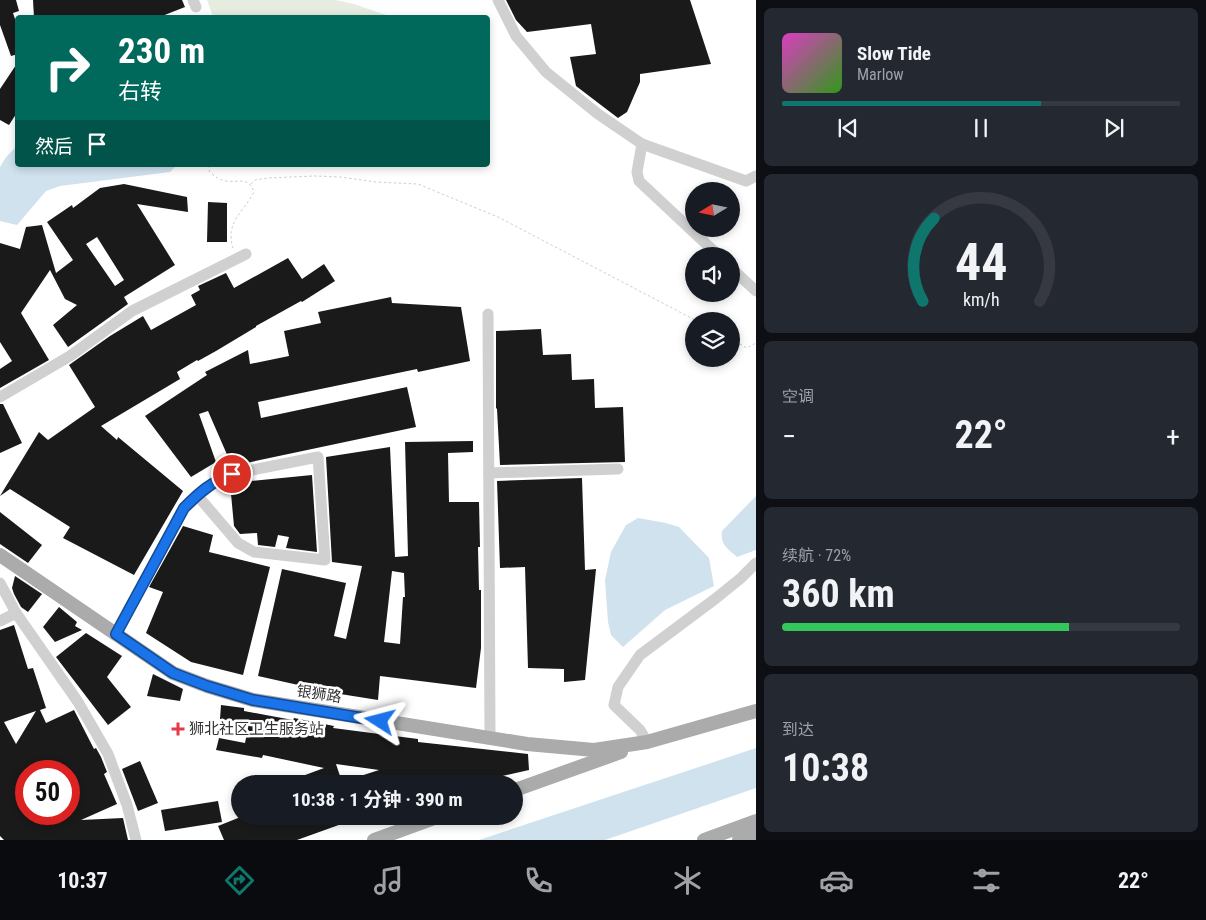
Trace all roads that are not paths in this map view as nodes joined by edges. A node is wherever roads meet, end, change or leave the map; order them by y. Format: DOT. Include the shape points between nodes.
graph roads {
  1 [pos="498,0"];
  2 [pos="642,144"];
  3 [pos="756,176"];
  4 [pos="709,247"];
  5 [pos="241,256"];
  6 [pos="740,276"];
  7 [pos="756,291"];
  8 [pos="488,314"];
  9 [pos="0,397"];
  10 [pos="618,469"];
  11 [pos="488,473"];
  12 [pos="197,496"];
  13 [pos="0,555"];
  14 [pos="756,563"];
  15 [pos="0,583"];
  16 [pos="16,613"];
  17 [pos="0,621"];
  18 [pos="116,634"];
  19 [pos="756,711"];
  20 [pos="490,738"];
  21 [pos="647,742"];
  22 [pos="523,787"];
  23 [pos="756,821"];
  24 [pos="415,825"];
  25 [pos="756,834"];
  26 [pos="136,840"];
  27 [pos="374,840"];
  28 [pos="704,840"];
  29 [pos="739,840"];
  1 -- 2 [label="street" via="516,36 546,72"];
  2 -- 3 [label="street" via="746,181"];
  2 -- 4 [label="street" via="637,172 639,181"];
  5 -- 9 [label="street" via="132,311 70,356"];
  6 -- 7 [label="street"];
  8 -- 11 [label="street"];
  10 -- 11 [label="street"];
  11 -- 20 [label="street"];
  12 -- 12 [label="street" via="217,480 232,474 318,457 326,560 254,552 238,543"];
  12 -- 18 [label="street" via="184,508"];
  13 -- 18 [label="main road, 银狮路"];
  14 -- 21 [label="street" via="715,599 640,655 618,687 614,705 640,730"];
  15 -- 16 [label="street"];
  16 -- 17 [label="street"];
  16 -- 26 [label="street" via="78,702 108,754"];
  18 -- 20 [label="main road, 银狮路" via="173,673 253,700"];
  19 -- 21 [label="main road, 银狮路"];
  20 -- 21 [label="main road, 银狮路" via="594,750"];
  21 -- 22 [label="main road"];
  23 -- 28 [label="main road"];
  24 -- 27 [label="main road"];
  25 -- 29 [label="main road"];
}
